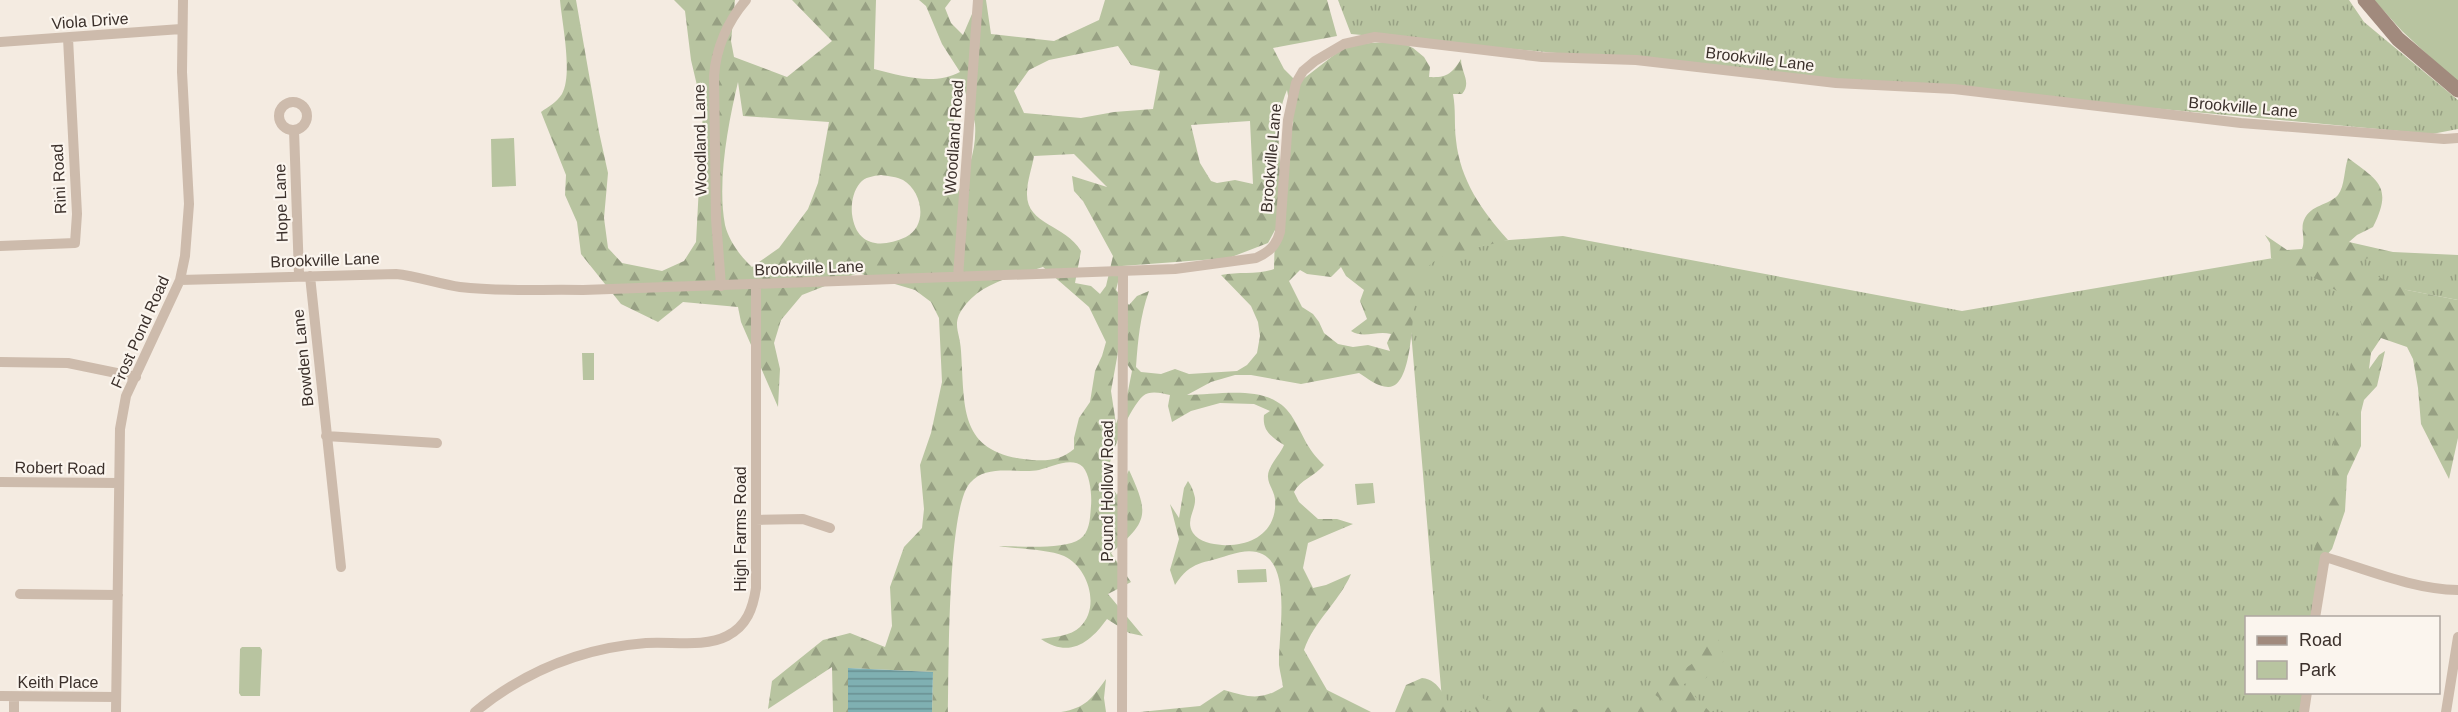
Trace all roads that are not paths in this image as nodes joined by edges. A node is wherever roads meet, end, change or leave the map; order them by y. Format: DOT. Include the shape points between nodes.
graph roads {
  1 [pos="183,0"];
  2 [pos="746,0"];
  3 [pos="978,0"];
  4 [pos="2365,0"];
  5 [pos="181,29"];
  6 [pos="68,38"];
  7 [pos="0,42"];
  8 [pos="2458,90"];
  9 [pos="294,130"];
  10 [pos="2458,138"];
  11 [pos="0,246"];
  12 [pos="1122,271"];
  13 [pos="304,275"];
  14 [pos="958,277"];
  15 [pos="180,280"];
  16 [pos="756,285"];
  17 [pos="721,286"];
  18 [pos="0,362"];
  19 [pos="136,377"];
  20 [pos="326,436"];
  21 [pos="437,443"];
  22 [pos="0,482"];
  23 [pos="119,483"];
  24 [pos="756,520"];
  25 [pos="830,528"];
  26 [pos="341,567"];
  27 [pos="2458,590"];
  28 [pos="20,594"];
  29 [pos="118,594"];
  30 [pos="2315,616"];
  31 [pos="2458,637"];
  32 [pos="2307,694"];
  33 [pos="0,696"];
  34 [pos="14,697"];
  35 [pos="116,697"];
  36 [pos="14,712"];
  37 [pos="116,712"];
  38 [pos="475,712"];
  39 [pos="1122,712"];
  40 [pos="2304,712"];
  41 [pos="2446,712"];
  1 -- 5 [label="street, Frost Pond Road"];
  2 -- 17 [label="street, Woodland Lane" via="715,59 716,219"];
  3 -- 14 [label="street, Woodland Road"];
  4 -- 8 [label="main road" via="2398,39"];
  5 -- 6 [label="street, Viola Drive"];
  5 -- 15 [label="street, Frost Pond Road" via="189,204"];
  6 -- 7 [label="street, Viola Drive"];
  6 -- 11 [label="street, Rini Road" via="75,243"];
  9 -- 13 [label="street, Hope Lane"];
  10 -- 12 [label="street, Brookville Lane" via="2241,123 1954,90 1836,83 1636,60 1542,57 1375,37 1344,44 1315,61 1296,83 1288,120 1280,232 1268,252 1229,264"];
  12 -- 14 [label="street, Brookville Lane"];
  12 -- 39 [label="street, Pound Hollow Road"];
  13 -- 15 [label="street, Brookville Lane"];
  13 -- 17 [label="street, Brookville Lane" via="396,274 486,289"];
  13 -- 20 [label="street, Bowden Lane"];
  14 -- 16 [label="street, Brookville Lane"];
  15 -- 19 [label="street, Frost Pond Road"];
  16 -- 17 [label="street, Brookville Lane"];
  16 -- 24 [label="street, High Farms Road"];
  18 -- 19 [label="street" via="68,363"];
  19 -- 23 [label="street, Frost Pond Road" via="123,409"];
  20 -- 21 [label="street"];
  20 -- 26 [label="street, Bowden Lane"];
  22 -- 23 [label="street, Robert Road"];
  23 -- 29 [label="street, Frost Pond Road"];
  24 -- 25 [label="street" via="803,519"];
  24 -- 38 [label="street, High Farms Road" via="754,604 735,632 711,641 646,643 584,653 530,675"];
  27 -- 30 [label="street" via="2410,584 2325,557"];
  28 -- 29 [label="street"];
  29 -- 35 [label="street, Frost Pond Road"];
  31 -- 41 [label="street"];
  32 -- 40 [label="street"];
  33 -- 34 [label="street, Keith Place"];
  34 -- 35 [label="street, Keith Place"];
  34 -- 36 [label="street"];
  35 -- 37 [label="street, Frost Pond Road"];
}
